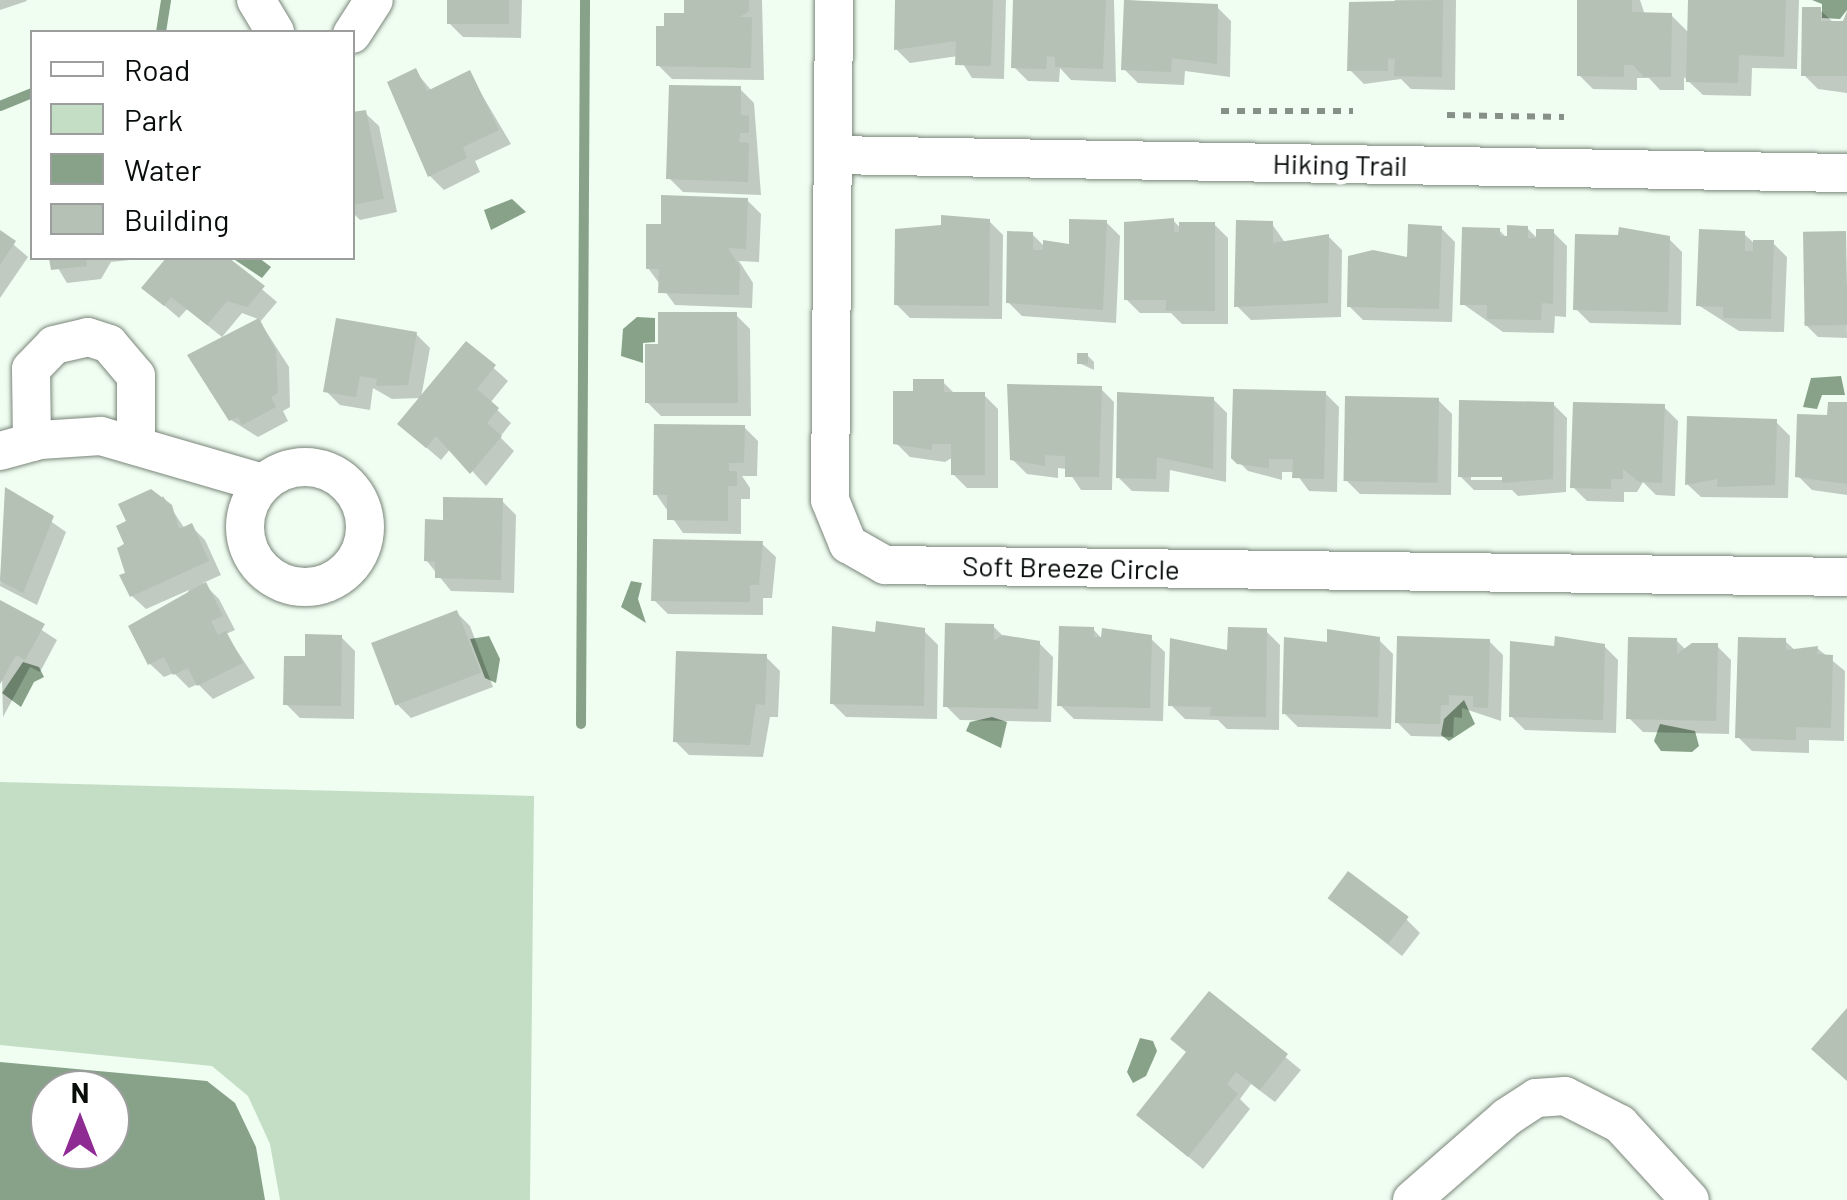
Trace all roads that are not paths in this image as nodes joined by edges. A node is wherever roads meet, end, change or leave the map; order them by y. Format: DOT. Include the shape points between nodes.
graph roads {
  1 [pos="256,0"];
  2 [pos="374,0"];
  3 [pos="834,0"];
  4 [pos="274,30"];
  5 [pos="355,30"];
  6 [pos="833,155"];
  7 [pos="1847,173"];
  8 [pos="16,446"];
  9 [pos="136,446"];
  10 [pos="263,484"];
  11 [pos="1847,577"];
  12 [pos="1412,1200"];
  13 [pos="1690,1200"];
  1 -- 4 [label="street"];
  2 -- 5 [label="street"];
  3 -- 6 [label="street, Soft Breeze Circle"];
  6 -- 7 [label="street, Hiking Trail"];
  6 -- 11 [label="street, Soft Breeze Circle" via="830,500 848,544 885,565"];
  8 -- 9 [label="street" via="102,436"];
  8 -- 9 [label="street" via="31,369 54,345 88,338 109,344 136,376"];
  9 -- 10 [label="street"];
  12 -- 13 [label="street" via="1507,1116 1536,1098 1565,1096 1620,1124"];
}
